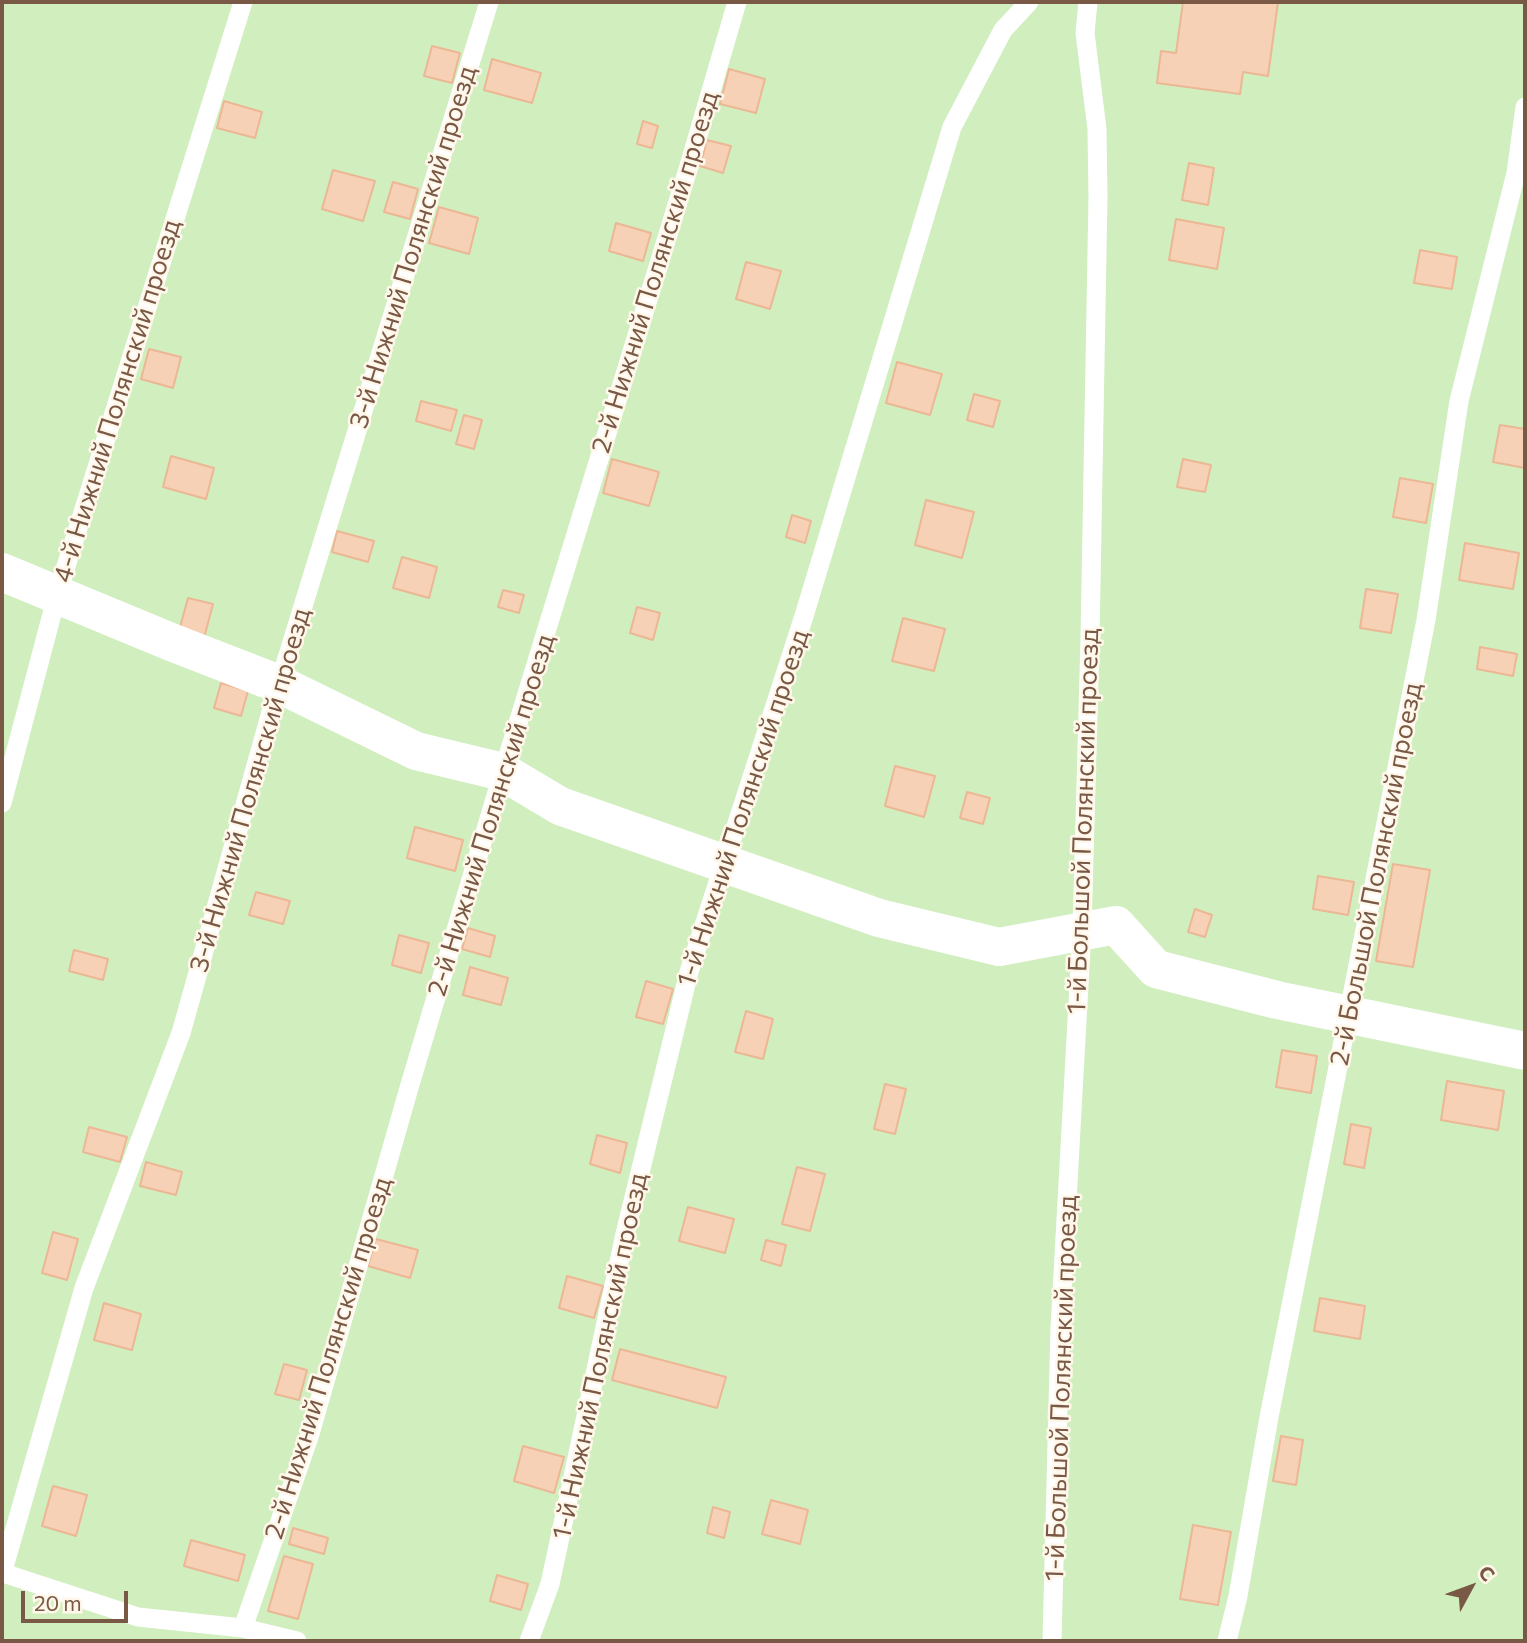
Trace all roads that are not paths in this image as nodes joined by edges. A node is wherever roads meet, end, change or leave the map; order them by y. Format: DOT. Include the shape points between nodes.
graph roads {
  1 [pos="243,2"];
  2 [pos="489,2"];
  3 [pos="737,2"];
  4 [pos="1029,2"];
  5 [pos="1088,2"];
  6 [pos="1525,107"];
  7 [pos="2,572"];
  8 [pos="57,595"];
  9 [pos="279,684"];
  10 [pos="503,772"];
  11 [pos="2,803"];
  12 [pos="724,865"];
  13 [pos="1082,930"];
  14 [pos="1348,1016"];
  15 [pos="1525,1051"];
  16 [pos="2,1574"];
  17 [pos="243,1628"];
  18 [pos="297,1641"];
  19 [pos="529,1641"];
  20 [pos="1052,1641"];
  21 [pos="1227,1641"];
  1 -- 8 [label="lane, 4-й Нижний Полянский проезд"];
  2 -- 9 [label="lane, 3-й Нижний Полянский проезд"];
  3 -- 10 [label="lane, 2-й Нижний Полянский проезд"];
  4 -- 12 [label="lane, 1-й Нижний Полянский проезд" via="1003,30 952,127"];
  5 -- 13 [label="lane, 1-й Большой Полянский проезд" via="1085,33 1097,129 1098,197"];
  6 -- 14 [label="lane, 2-й Большой Полянский проезд" via="1516,173 1459,401 1426,620"];
  7 -- 8 [label="street"];
  8 -- 9 [label="street"];
  8 -- 11 [label="lane, 4-й Нижний Полянский проезд"];
  9 -- 10 [label="street" via="416,751"];
  9 -- 16 [label="lane, 3-й Нижний Полянский проезд" via="181,1033 84,1288"];
  10 -- 12 [label="street" via="560,806"];
  10 -- 17 [label="lane, 2-й Нижний Полянский проезд" via="310,1434"];
  12 -- 13 [label="street" via="879,918 999,947"];
  12 -- 19 [label="lane, 1-й Нижний Полянский проезд" via="689,972 625,1234 550,1584"];
  13 -- 14 [label="street" via="1116,925 1156,969"];
  13 -- 20 [label="lane, 1-й Большой Полянский проезд" via="1059,1328"];
  14 -- 15 [label="street"];
  14 -- 21 [label="lane, 2-й Большой Полянский проезд"];
  16 -- 17 [label="lane" via="138,1617"];
  17 -- 18 [label="lane"];
}
